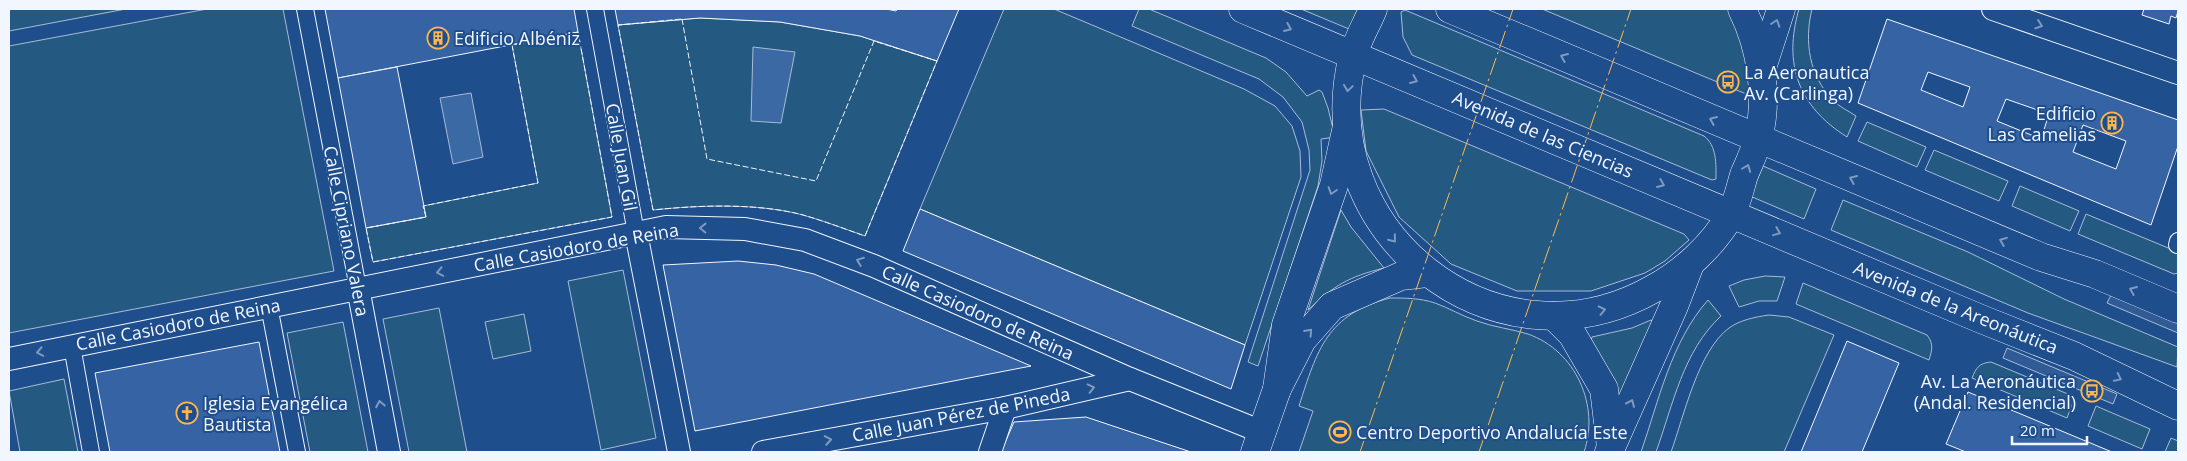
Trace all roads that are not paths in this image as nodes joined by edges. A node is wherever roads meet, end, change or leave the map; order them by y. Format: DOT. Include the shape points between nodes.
graph roads {
  1 [pos="305,9"];
  2 [pos="595,9"];
  3 [pos="1243,9"];
  4 [pos="1373,9"];
  5 [pos="1450,9"];
  6 [pos="1742,9"];
  7 [pos="1781,9"];
  8 [pos="1993,9"];
  9 [pos="1353,55"];
  10 [pos="1761,70"];
  11 [pos="2178,73"];
  12 [pos="1347,126"];
  13 [pos="1758,139"];
  14 [pos="1731,214"];
  15 [pos="636,233"];
  16 [pos="1690,264"];
  17 [pos="1428,273"];
  18 [pos="358,288"];
  19 [pos="269,306"];
  20 [pos="2178,309"];
  21 [pos="1554,316"];
  22 [pos="72,346"];
  23 [pos="9,359"];
  24 [pos="1130,379"];
  25 [pos="1277,389"];
  26 [pos="2178,406"];
  27 [pos="1005,408"];
  28 [pos="1259,442"];
  29 [pos="1610,450"];
  30 [pos="91,452"];
  31 [pos="297,452"];
  32 [pos="389,452"];
  33 [pos="679,452"];
  34 [pos="763,452"];
  35 [pos="990,452"];
  1 -- 18 [label="street, Calle Cipriano Valera"];
  2 -- 15 [label="street, Calle Juan Gil"];
  3 -- 9 [label="main road, Avenida de las Ciencias, one-way"];
  4 -- 9 [label="main road"];
  13 -- 5 [label="main road, one-way"];
  6 -- 10 [label="main road"];
  10 -- 7 [label="main road, one-way"];
  8 -- 11 [label="street, one-way"];
  9 -- 12 [label="main road, one-way" via="1347,90"];
  9 -- 14 [label="main road, Avenida de las Ciencias, one-way"];
  10 -- 13 [label="main road"];
  12 -- 17 [label="main road, one-way" via="1357,175 1374,212 1392,239"];
  12 -- 25 [label="main road, one-way" via="1334,185 1286,325"];
  14 -- 13 [label="main road, one-way"];
  20 -- 13 [label="main road, one-way" via="2095,274 2041,257"];
  14 -- 16 [label="main road" via="1713,241"];
  14 -- 26 [label="main road, Avenida de la Areonáutica, one-way" via="2074,356"];
  15 -- 18 [label="street, Calle Casiodoro de Reina, one-way"];
  24 -- 15 [label="street, Calle Casiodoro de Reina, one-way" via="874,266 805,240 745,229 666,228"];
  15 -- 33 [label="street, Calle Juan Gil"];
  21 -- 16 [label="main road, one-way" via="1590,312 1626,302 1660,286"];
  29 -- 16 [label="main road, one-way"];
  17 -- 21 [label="main road" via="1456,292 1487,305 1520,313"];
  25 -- 17 [label="main road, one-way" via="1302,340 1332,306 1401,276"];
  18 -- 19 [label="street, Calle Casiodoro de Reina"];
  32 -- 18 [label="street, Calle Cipriano Valera, one-way"];
  19 -- 22 [label="street, Calle Casiodoro de Reina"];
  19 -- 31 [label="street"];
  21 -- 29 [label="main road" via="1572,334 1604,389"];
  22 -- 23 [label="street, Calle Casiodoro de Reina, one-way"];
  22 -- 30 [label="street"];
  27 -- 24 [label="street, Calle Juan Pérez de Pineda, one-way"];
  24 -- 28 [label="street, Calle Casiodoro de Reina"];
  25 -- 28 [label="main road"];
  34 -- 27 [label="street, Calle Juan Pérez de Pineda, one-way"];
  27 -- 35 [label="street"];
}
